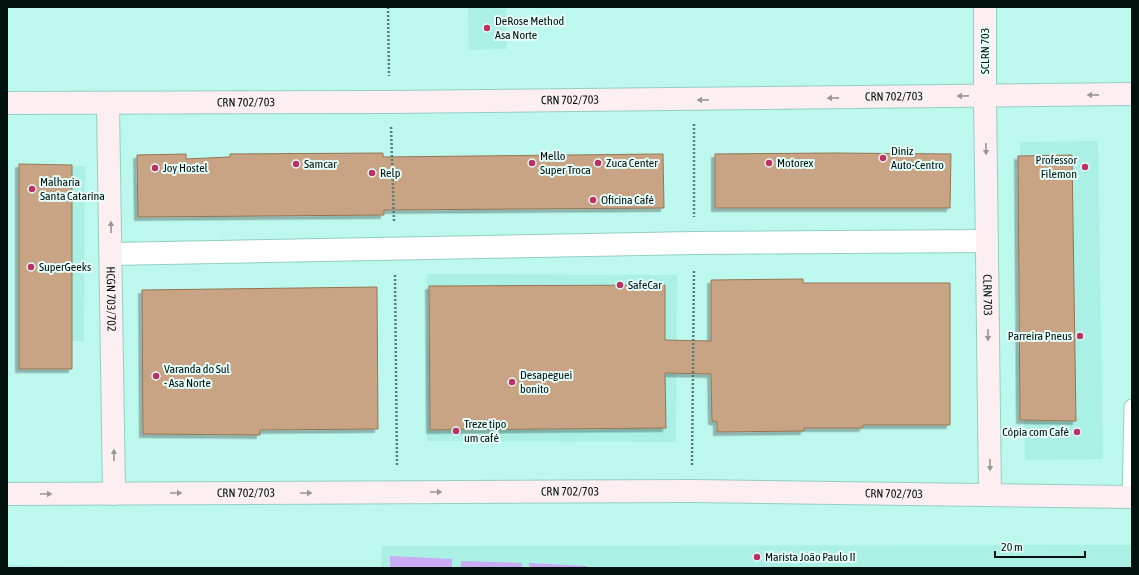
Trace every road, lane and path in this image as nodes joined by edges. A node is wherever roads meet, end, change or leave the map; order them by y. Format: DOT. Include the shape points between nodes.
graph roads {
  1 [pos="388,7"];
  2 [pos="985,7"];
  3 [pos="1132,94"];
  4 [pos="985,96"];
  5 [pos="694,100"];
  6 [pos="390,102"];
  7 [pos="7,104"];
  8 [pos="108,104"];
  9 [pos="987,241"];
  10 [pos="694,243"];
  11 [pos="395,248"];
  12 [pos="111,254"];
  13 [pos="1132,407"];
  14 [pos="692,491"];
  15 [pos="397,492"];
  16 [pos="7,494"];
  17 [pos="114,494"];
  18 [pos="990,494"];
  19 [pos="1131,497"];
  1 -- 6 [label="path"];
  2 -- 4 [label="street, SCLRN 703"];
  3 -- 4 [label="street, CRN 702/703, one-way"];
  4 -- 5 [label="street, CRN 702/703, one-way"];
  4 -- 9 [label="street, CLRN 703, one-way"];
  5 -- 6 [label="street, CRN 702/703"];
  5 -- 10 [label="path"];
  6 -- 8 [label="street, CRN 702/703"];
  6 -- 11 [label="path"];
  7 -- 8 [label="street, CRN 702/703"];
  12 -- 8 [label="street, HCGN 703/702, one-way"];
  9 -- 10 [label="street"];
  9 -- 18 [label="street, CLRN 703, one-way"];
  10 -- 11 [label="street"];
  10 -- 14 [label="path"];
  11 -- 12 [label="street"];
  11 -- 15 [label="path"];
  17 -- 12 [label="street, HCGN 703/702, one-way"];
  13 -- 19 [label="lane"];
  15 -- 14 [label="street, CRN 702/703, one-way"];
  14 -- 18 [label="street, CRN 702/703"];
  17 -- 15 [label="street, CRN 702/703, one-way"];
  16 -- 17 [label="street, CRN 702/703, one-way"];
  18 -- 19 [label="street, CRN 702/703"];
}
